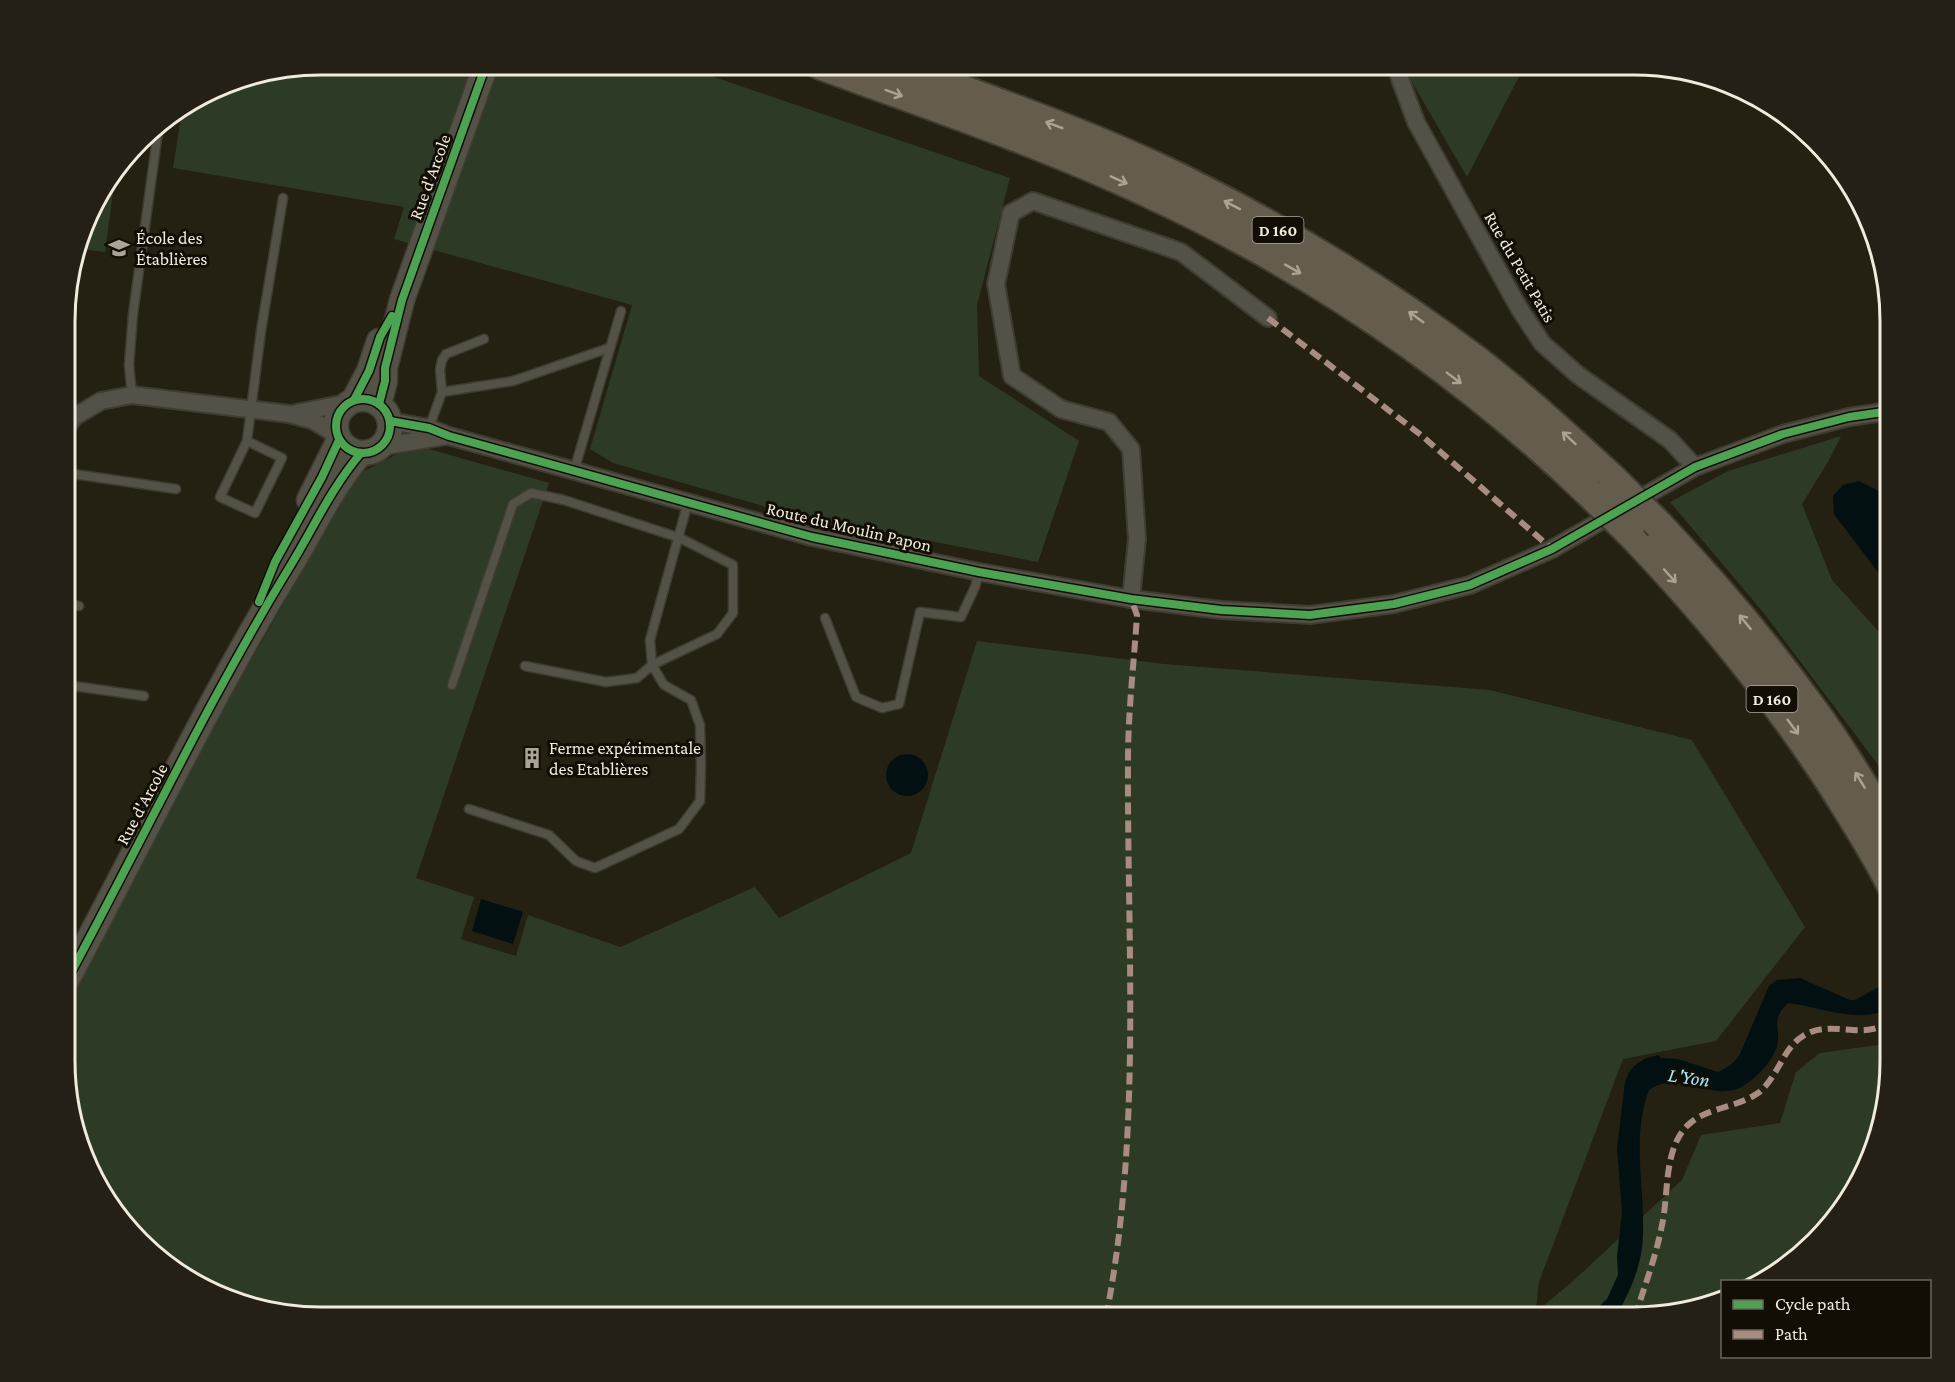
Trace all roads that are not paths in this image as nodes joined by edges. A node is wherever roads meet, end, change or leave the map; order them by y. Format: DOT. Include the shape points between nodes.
graph roads {
  1 [pos="482,75"];
  2 [pos="846,75"];
  3 [pos="922,75"];
  4 [pos="1399,75"];
  5 [pos="157,138"];
  6 [pos="283,198"];
  7 [pos="402,300"];
  8 [pos="621,311"];
  9 [pos="1268,318"];
  10 [pos="484,339"];
  11 [pos="609,348"];
  12 [pos="442,392"];
  13 [pos="132,395"];
  14 [pos="350,402"];
  15 [pos="251,409"];
  16 [pos="1880,412"];
  17 [pos="384,413"];
  18 [pos="290,414"];
  19 [pos="75,415"];
  20 [pos="429,428"];
  21 [pos="449,436"];
  22 [pos="338,437"];
  23 [pos="247,441"];
  24 [pos="370,450"];
  25 [pos="1695,467"];
  26 [pos="574,471"];
  27 [pos="75,474"];
  28 [pos="176,489"];
  29 [pos="688,502"];
  30 [pos="680,538"];
  31 [pos="979,572"];
  32 [pos="1131,599"];
  33 [pos="75,605"];
  34 [pos="79,606"];
  35 [pos="825,618"];
  36 [pos="244,641"];
  37 [pos="652,665"];
  38 [pos="525,666"];
  39 [pos="452,685"];
  40 [pos="75,687"];
  41 [pos="144,696"];
  42 [pos="469,809"];
  43 [pos="1880,814"];
  44 [pos="1880,865"];
  45 [pos="75,965"];
  1 -- 7 [label="main road, Rue d'Arcole"];
  2 -- 44 [label="highway, D 160, one-way, bridge" via="1090,167 1223,230 1318,283 1478,396 1588,492 1715,626 1804,742"];
  43 -- 3 [label="highway, D 160, one-way, bridge" via="1832,737 1734,608 1612,478 1476,360 1405,309 1297,241 1176,176"];
  4 -- 25 [label="street, Rue du Petit Patis" via="1416,122 1542,343 1578,375 1670,440"];
  5 -- 13 [label="lane" via="129,365"];
  6 -- 15 [label="lane"];
  7 -- 14 [label="main road, Rue d'Arcole"];
  7 -- 17 [label="main road, Rue d'Arcole" via="385,368"];
  8 -- 11 [label="lane"];
  9 -- 32 [label="street" via="1181,252 1033,201 1011,213 996,284 1012,376 1061,409 1108,422 1131,449 1137,538"];
  10 -- 12 [label="lane" via="446,354 440,370"];
  11 -- 12 [label="lane" via="513,381"];
  11 -- 26 [label="lane"];
  12 -- 20 [label="lane"];
  13 -- 15 [label="street"];
  13 -- 19 [label="street" via="101,401"];
  14 -- 17 [label="main road" via="362,398"];
  14 -- 18 [label="street"];
  14 -- 22 [label="main road" via="336,418"];
  15 -- 18 [label="street"];
  15 -- 23 [label="lane"];
  16 -- 25 [label="street, Route du Moulin Papon" via="1783,434"];
  17 -- 20 [label="street, Route du Moulin Papon"];
  17 -- 24 [label="main road" via="390,431 386,440"];
  18 -- 22 [label="street" via="312,420"];
  20 -- 21 [label="street, Route du Moulin Papon"];
  21 -- 24 [label="street, Route du Moulin Papon"];
  21 -- 26 [label="street, Route du Moulin Papon"];
  22 -- 24 [label="main road" via="345,447"];
  22 -- 36 [label="main road, Rue d'Arcole" via="322,477 275,562"];
  23 -- 23 [label="lane" via="220,497 255,513 282,458"];
  24 -- 36 [label="main road, Rue d'Arcole" via="336,484"];
  25 -- 32 [label="street, Route du Moulin Papon" via="1552,549 1470,585 1394,604 1310,615"];
  26 -- 29 [label="street, Route du Moulin Papon"];
  27 -- 28 [label="lane"];
  29 -- 30 [label="lane"];
  29 -- 31 [label="street, Route du Moulin Papon" via="812,537"];
  30 -- 37 [label="lane" via="650,640"];
  30 -- 37 [label="lane" via="733,565 732,613 717,634"];
  30 -- 39 [label="lane" via="531,493 513,504"];
  31 -- 32 [label="street, Route du Moulin Papon"];
  31 -- 35 [label="lane" via="960,617 920,612 899,704 882,708 856,697"];
  33 -- 34 [label="lane"];
  36 -- 45 [label="main road, Rue d'Arcole"];
  37 -- 38 [label="lane" via="637,678 606,682"];
  37 -- 42 [label="lane" via="664,685 691,700 700,725 700,801 679,829 595,868 576,861 549,835"];
  40 -- 41 [label="lane"];
}
